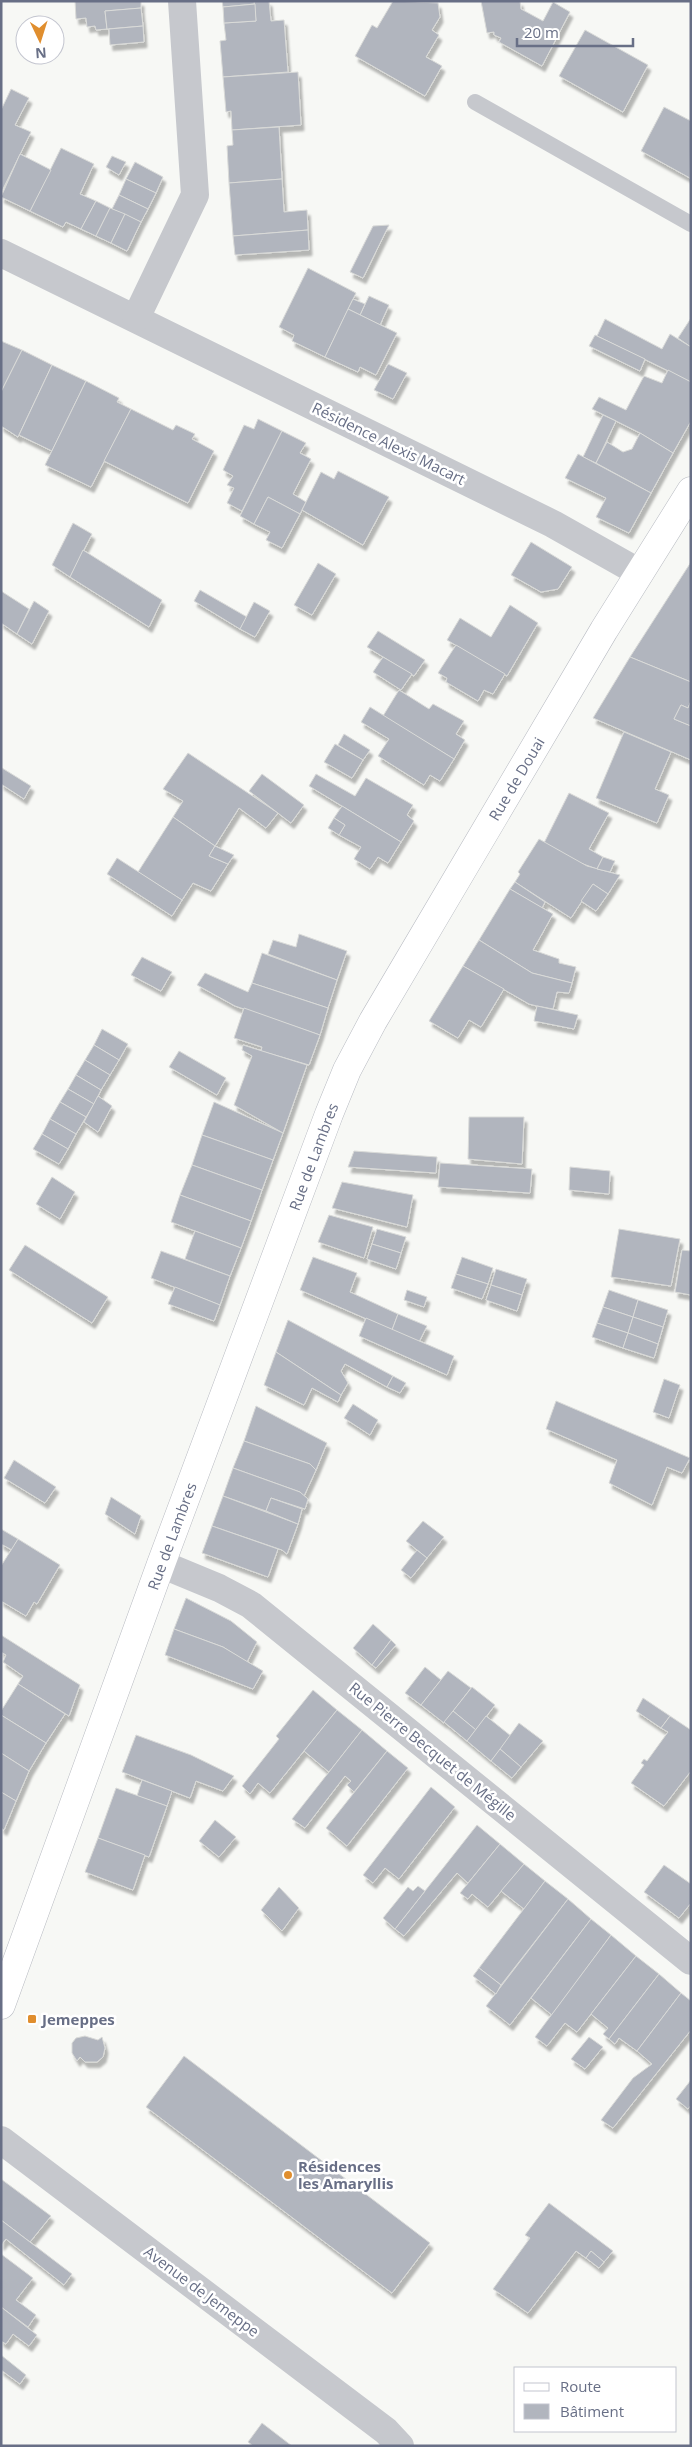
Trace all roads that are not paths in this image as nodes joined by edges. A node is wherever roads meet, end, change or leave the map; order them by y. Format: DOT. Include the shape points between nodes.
graph roads {
  1 [pos="182,1"];
  2 [pos="475,102"];
  3 [pos="691,224"];
  4 [pos="1,253"];
  5 [pos="136,318"];
  6 [pos="691,491"];
  7 [pos="640,573"];
  8 [pos="347,1070"];
  9 [pos="161,1564"];
  10 [pos="691,1961"];
  11 [pos="1,2005"];
  12 [pos="1,2140"];
  13 [pos="400,2446"];
  1 -- 5 [label="street" via="195,195"];
  2 -- 3 [label="lane"];
  4 -- 5 [label="street, Résidence Alexis Macart"];
  5 -- 7 [label="street, Résidence Alexis Macart" via="580,538"];
  6 -- 7 [label="street, Rue de Douai"];
  7 -- 8 [label="street, Rue de Douai" via="423,936"];
  8 -- 9 [label="street, Rue de Lambres"];
  9 -- 10 [label="street, Rue Pierre Becquet de Mégille" via="251,1605"];
  9 -- 11 [label="street, Rue de Lambres"];
  12 -- 13 [label="street, Avenue de Jemeppe" via="379,2425"];
}
